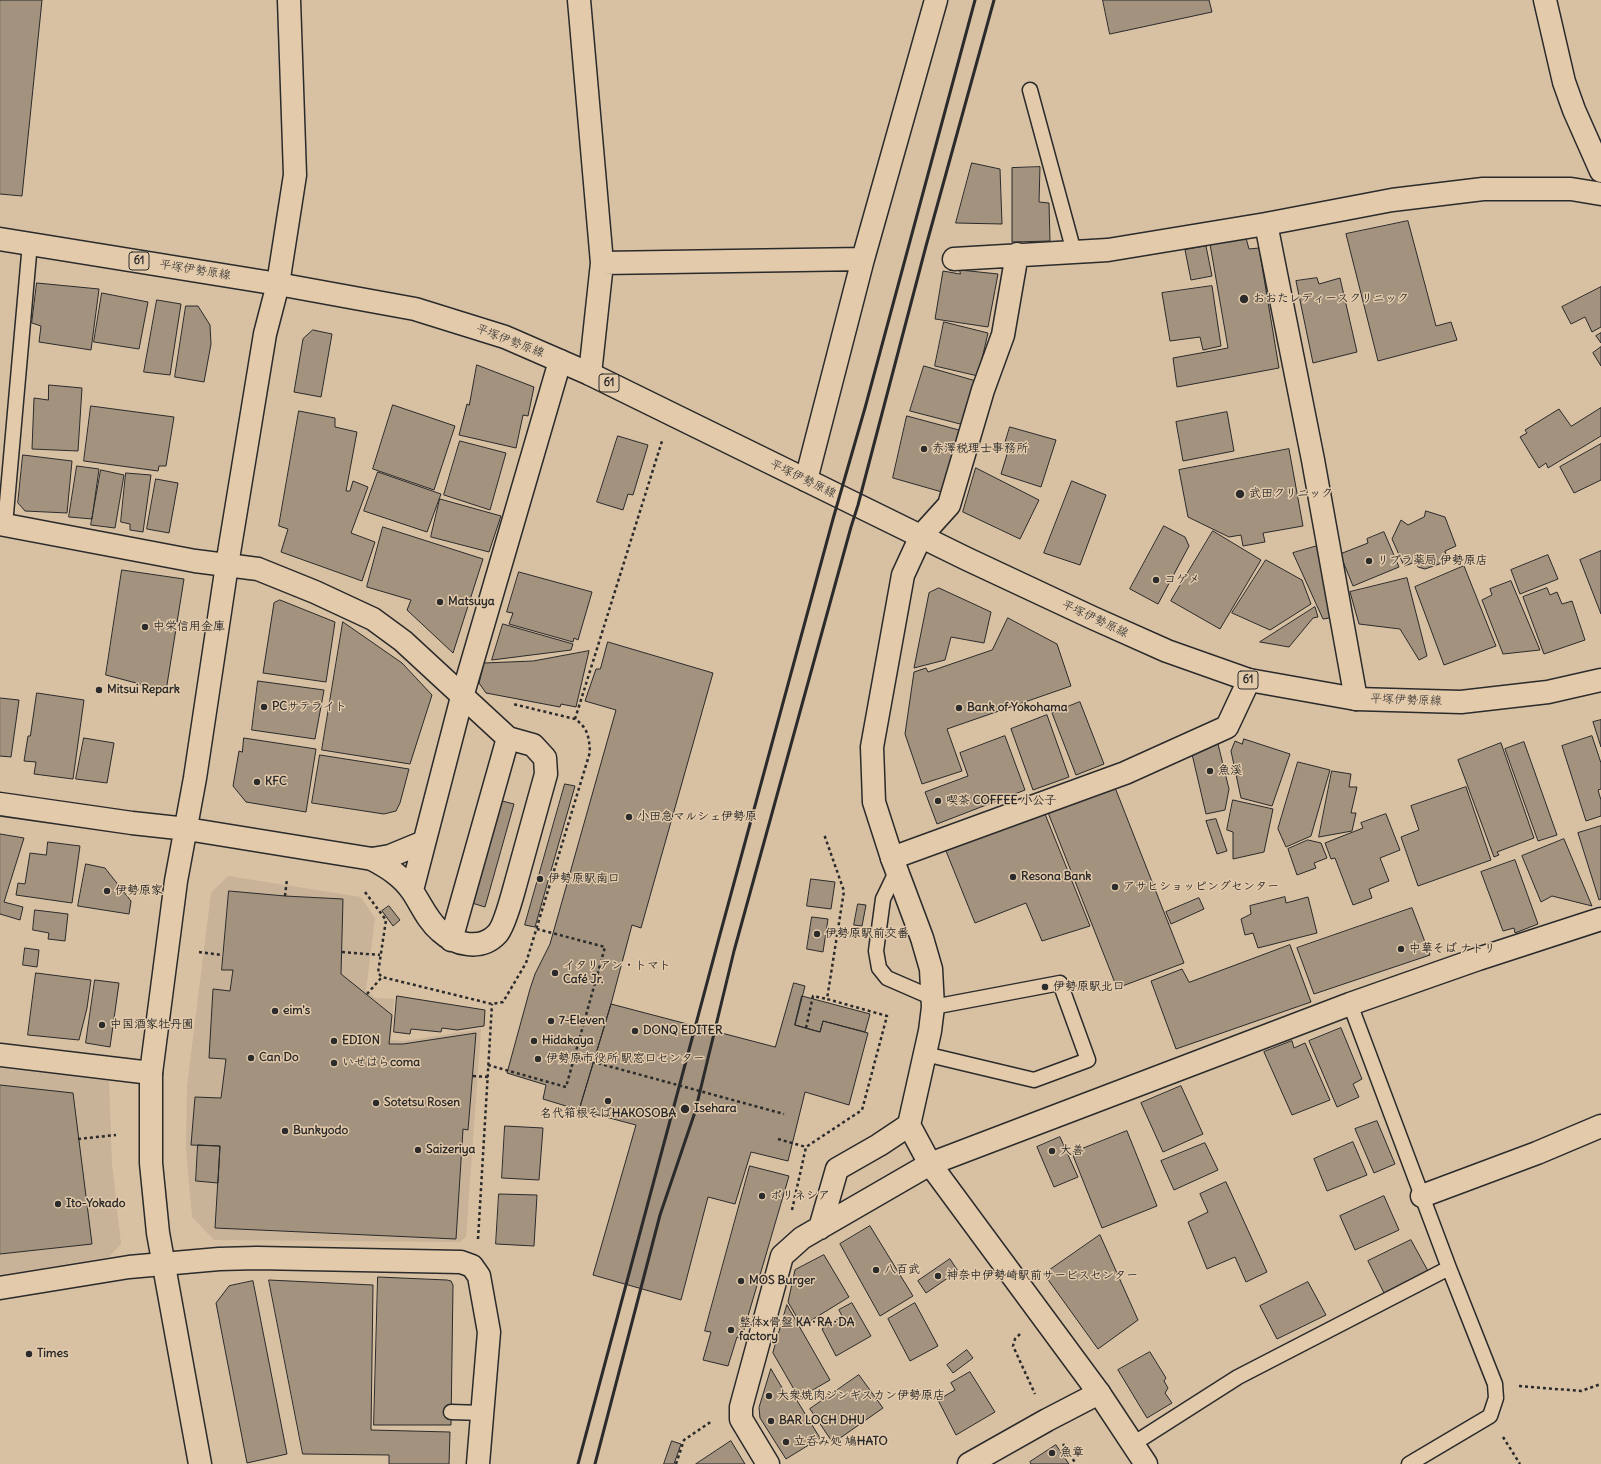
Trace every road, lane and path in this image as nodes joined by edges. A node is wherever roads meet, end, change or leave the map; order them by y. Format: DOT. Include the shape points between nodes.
graph roads {
  1 [pos="289,0"];
  2 [pos="579,0"];
  3 [pos="936,0"];
  4 [pos="1545,0"];
  5 [pos="1030,90"];
  6 [pos="1601,171"];
  7 [pos="1601,194"];
  8 [pos="1266,224"];
  9 [pos="0,239"];
  10 [pos="30,243"];
  11 [pos="1074,252"];
  12 [pos="1017,254"];
  13 [pos="863,259"];
  14 [pos="954,259"];
  15 [pos="602,263"];
  16 [pos="278,284"];
  17 [pos="560,361"];
  18 [pos="590,374"];
  19 [pos="663,440"];
  20 [pos="806,480"];
  21 [pos="3,525"];
  22 [pos="921,536"];
  23 [pos="227,565"];
  24 [pos="1249,680"];
  25 [pos="1601,680"];
  26 [pos="462,697"];
  27 [pos="1356,699"];
  28 [pos="575,719"];
  29 [pos="508,738"];
  30 [pos="0,804"];
  31 [pos="187,829"];
  32 [pos="824,834"];
  33 [pos="424,842"];
  34 [pos="372,859"];
  35 [pos="894,864"];
  36 [pos="287,879"];
  37 [pos="412,890"];
  38 [pos="285,896"];
  39 [pos="1601,919"];
  40 [pos="537,929"];
  41 [pos="451,940"];
  42 [pos="199,952"];
  43 [pos="342,952"];
  44 [pos="222,955"];
  45 [pos="380,955"];
  46 [pos="382,977"];
  47 [pos="366,994"];
  48 [pos="827,1000"];
  49 [pos="933,1002"];
  50 [pos="492,1004"];
  51 [pos="1350,1004"];
  52 [pos="806,1028"];
  53 [pos="925,1054"];
  54 [pos="0,1055"];
  55 [pos="575,1057"];
  56 [pos="488,1065"];
  57 [pos="151,1073"];
  58 [pos="473,1076"];
  59 [pos="488,1077"];
  60 [pos="784,1114"];
  61 [pos="909,1125"];
  62 [pos="1601,1126"];
  63 [pos="116,1136"];
  64 [pos="78,1139"];
  65 [pos="778,1139"];
  66 [pos="806,1147"];
  67 [pos="930,1164"];
  68 [pos="1422,1196"];
  69 [pos="820,1228"];
  70 [pos="782,1256"];
  71 [pos="162,1263"];
  72 [pos="1449,1268"];
  73 [pos="476,1271"];
  74 [pos="0,1288"];
  75 [pos="1042,1316"];
  76 [pos="1495,1384"];
  77 [pos="1601,1384"];
  78 [pos="1100,1393"];
  79 [pos="742,1401"];
  80 [pos="451,1412"];
  81 [pos="483,1413"];
  82 [pos="1490,1416"];
  83 [pos="1047,1420"];
  84 [pos="1133,1444"];
  85 [pos="200,1464"];
  86 [pos="478,1464"];
  87 [pos="676,1464"];
  88 [pos="768,1464"];
  89 [pos="969,1464"];
  90 [pos="1146,1464"];
  91 [pos="1409,1464"];
  92 [pos="1520,1464"];
  1 -- 16 [label="street" via="295,176"];
  2 -- 15 [label="street"];
  3 -- 13 [label="street"];
  4 -- 6 [label="street" via="1564,82"];
  5 -- 11 [label="lane"];
  7 -- 8 [label="street" via="1571,189 1483,189 1392,200"];
  8 -- 11 [label="street" via="1108,250"];
  8 -- 27 [label="street" via="1313,460"];
  9 -- 10 [label="street, 平塚伊勢原線 / 61"];
  10 -- 16 [label="street, 平塚伊勢原線 / 61"];
  10 -- 21 [label="lane"];
  11 -- 12 [label="street"];
  12 -- 14 [label="street"];
  12 -- 22 [label="street" via="1002,335 950,505"];
  13 -- 15 [label="street"];
  13 -- 20 [label="street"];
  15 -- 18 [label="street"];
  16 -- 17 [label="street, 平塚伊勢原線 / 61" via="415,309 505,336"];
  16 -- 23 [label="street" via="265,334"];
  17 -- 18 [label="street, 平塚伊勢原線 / 61"];
  17 -- 26 [label="street"];
  18 -- 20 [label="street, 平塚伊勢原線 / 61"];
  19 -- 28 [label="path"];
  20 -- 22 [label="street, 平塚伊勢原線 / 61"];
  21 -- 23 [label="street"];
  22 -- 24 [label="street, 平塚伊勢原線 / 61" via="1167,651"];
  22 -- 35 [label="street" via="903,575 872,747 874,802"];
  23 -- 26 [label="street" via="258,569 373,619 403,641"];
  23 -- 31 [label="street"];
  24 -- 27 [label="street, 平塚伊勢原線 / 61"];
  24 -- 35 [label="street" via="1227,727 1124,773"];
  25 -- 27 [label="street, 平塚伊勢原線 / 61" via="1548,692 1461,702"];
  26 -- 29 [label="street"];
  26 -- 33 [label="street"];
  29 -- 41 [label="street"];
  29 -- 41 [label="street" via="533,745 545,758 546,774 509,907 498,934 481,944 472,945"];
  30 -- 31 [label="street"];
  31 -- 34 [label="street"];
  31 -- 57 [label="street" via="176,881"];
  32 -- 48 [label="path" via="844,891"];
  33 -- 34 [label="street" via="390,856"];
  33 -- 37 [label="street"];
  34 -- 37 [label="street" via="393,870"];
  35 -- 49 [label="street" via="922,938 930,970"];
  35 -- 49 [label="lane" via="883,899 876,951 879,968 887,978"];
  36 -- 38 [label="path"];
  37 -- 41 [label="street" via="425,914 438,930"];
  39 -- 51 [label="street"];
  40 -- 55 [label="path" via="605,947"];
  42 -- 44 [label="path"];
  43 -- 45 [label="path"];
  46 -- 47 [label="path"];
  48 -- 52 [label="path" via="814,996"];
  48 -- 66 [label="path" via="887,1016 862,1110"];
  49 -- 53 [label="street"];
  49 -- 53 [label="lane" via="1060,983 1088,1060 1034,1080"];
  50 -- 56 [label="path"];
  51 -- 67 [label="street"];
  51 -- 68 [label="lane"];
  53 -- 61 [label="street"];
  54 -- 57 [label="street"];
  55 -- 56 [label="path" via="566,1087"];
  55 -- 60 [label="path, bridge"];
  56 -- 59 [label="path"];
  57 -- 71 [label="street" via="151,1163"];
  58 -- 59 [label="path"];
  59 -- 73 [label="path"];
  61 -- 67 [label="street"];
  61 -- 69 [label="street" via="837,1169"];
  62 -- 68 [label="street"];
  63 -- 64 [label="path"];
  65 -- 66 [label="path"];
  66 -- 70 [label="path"];
  67 -- 69 [label="street"];
  67 -- 75 [label="street"];
  68 -- 72 [label="lane"];
  69 -- 70 [label="street" via="802,1238"];
  70 -- 79 [label="street"];
  71 -- 73 [label="street" via="257,1258 461,1262"];
  71 -- 74 [label="street"];
  71 -- 85 [label="street"];
  72 -- 76 [label="lane"];
  72 -- 84 [label="lane" via="1238,1378"];
  73 -- 81 [label="street" via="489,1332"];
  75 -- 78 [label="street"];
  75 -- 83 [label="path" via="1019,1334 1013,1346"];
  76 -- 77 [label="path" via="1581,1391"];
  76 -- 82 [label="lane" via="1496,1398"];
  78 -- 83 [label="street"];
  78 -- 84 [label="street"];
  79 -- 87 [label="path" via="684,1440"];
  79 -- 88 [label="street" via="741,1419"];
  80 -- 81 [label="lane"];
  81 -- 86 [label="street"];
  82 -- 91 [label="lane"];
  82 -- 92 [label="path"];
  83 -- 89 [label="street"];
  84 -- 90 [label="street"];
}
